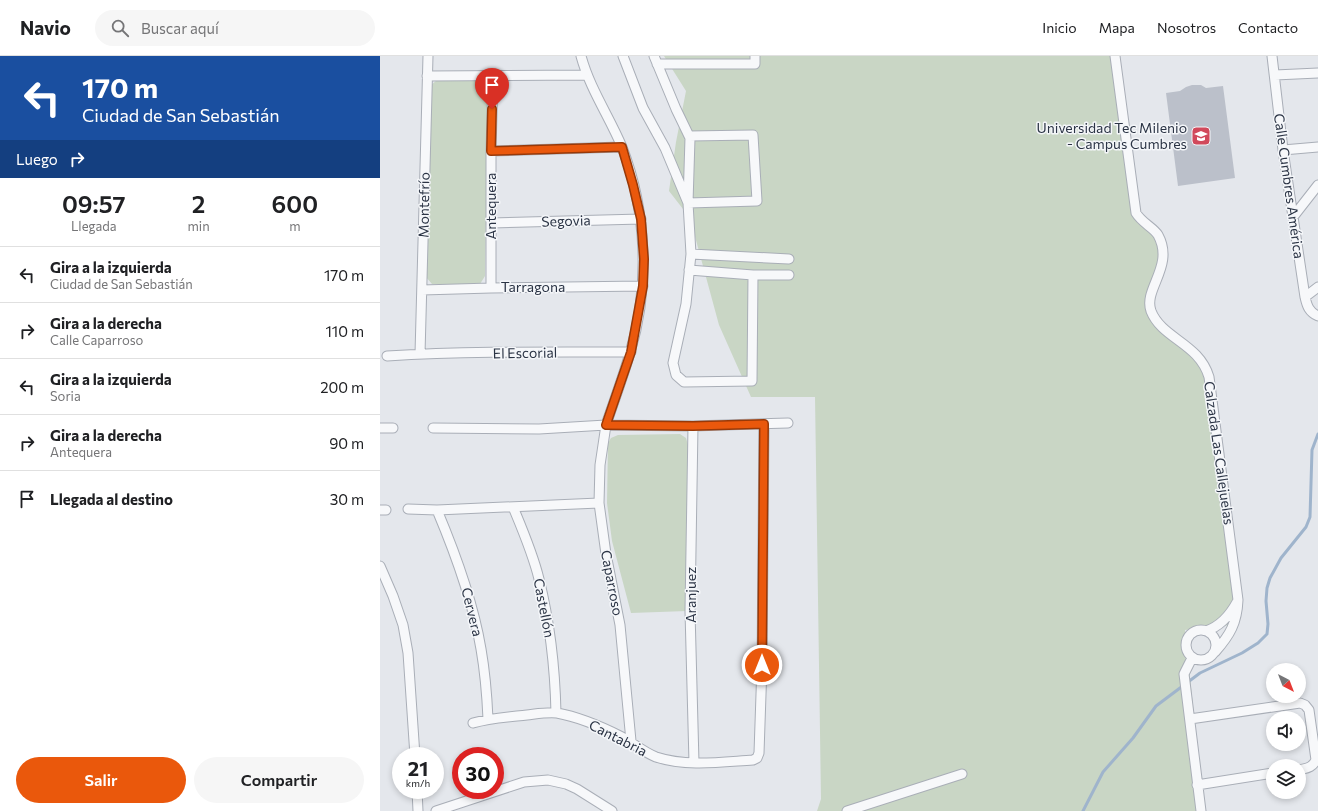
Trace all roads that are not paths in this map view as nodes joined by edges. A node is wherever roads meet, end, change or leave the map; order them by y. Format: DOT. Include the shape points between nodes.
graph roads {
  1 [pos="428,56"];
  2 [pos="581,56"];
  3 [pos="623,56"];
  4 [pos="755,56"];
  5 [pos="1115,56"];
  6 [pos="1272,56"];
  7 [pos="655,60"];
  8 [pos="1318,73"];
  9 [pos="586,75"];
  10 [pos="1275,75"];
  11 [pos="427,76"];
  12 [pos="493,76"];
  13 [pos="689,136"];
  14 [pos="622,147"];
  15 [pos="1318,147"];
  16 [pos="1283,150"];
  17 [pos="491,151"];
  18 [pos="1318,185"];
  19 [pos="688,203"];
  20 [pos="1293,217"];
  21 [pos="641,219"];
  22 [pos="492,223"];
  23 [pos="691,254"];
  24 [pos="789,259"];
  25 [pos="689,270"];
  26 [pos="789,274"];
  27 [pos="753,275"];
  28 [pos="643,286"];
  29 [pos="1318,287"];
  30 [pos="491,288"];
  31 [pos="422,290"];
  32 [pos="1305,297"];
  33 [pos="1315,315"];
  34 [pos="631,352"];
  35 [pos="420,354"];
  36 [pos="386,356"];
  37 [pos="788,423"];
  38 [pos="764,424"];
  39 [pos="606,425"];
  40 [pos="693,426"];
  41 [pos="380,428"];
  42 [pos="393,428"];
  43 [pos="433,428"];
  44 [pos="599,503"];
  45 [pos="513,507"];
  46 [pos="408,509"];
  47 [pos="437,510"];
  48 [pos="380,566"];
  49 [pos="1238,600"];
  50 [pos="1206,631"];
  51 [pos="1215,652"];
  52 [pos="1192,658"];
  53 [pos="556,713"];
  54 [pos="488,719"];
  55 [pos="1190,719"];
  56 [pos="473,723"];
  57 [pos="631,741"];
  58 [pos="414,747"];
  59 [pos="694,763"];
  60 [pos="1306,769"];
  61 [pos="962,774"];
  62 [pos="1266,775"];
  63 [pos="1197,785"];
  64 [pos="417,799"];
  65 [pos="418,811"];
  66 [pos="436,811"];
  67 [pos="612,811"];
  68 [pos="848,811"];
  69 [pos="1201,811"];
  1 -- 11 [label="street, Montefrío"];
  2 -- 9 [label="street, Caparroso"];
  3 -- 19 [label="street" via="643,108 665,148"];
  4 -- 7 [label="street" via="755,64"];
  5 -- 49 [label="street, Calzada Las Callejuelas" via="1136,213 1143,223 1157,233 1162,244 1163,259 1149,300 1151,310 1163,328 1196,353 1207,370"];
  6 -- 10 [label="street, Calle Cumbres América"];
  7 -- 13 [label="street"];
  8 -- 10 [label="street"];
  9 -- 12 [label="street"];
  9 -- 14 [label="street, Caparroso"];
  10 -- 16 [label="street, Calle Cumbres América"];
  11 -- 12 [label="street"];
  11 -- 31 [label="street, Montefrío"];
  12 -- 17 [label="street, Antequera"];
  13 -- 19 [label="street" via="691,156"];
  13 -- 19 [label="street" via="753,135 757,201"];
  14 -- 17 [label="street"];
  14 -- 21 [label="street, Caparroso"];
  15 -- 16 [label="street"];
  16 -- 20 [label="street, Calle Cumbres América"];
  17 -- 22 [label="street, Antequera"];
  18 -- 20 [label="street"];
  19 -- 23 [label="street"];
  20 -- 32 [label="street, Calle Cumbres América"];
  21 -- 22 [label="street, Segovia"];
  21 -- 28 [label="street, Caparroso"];
  22 -- 30 [label="street, Antequera"];
  23 -- 24 [label="street"];
  23 -- 25 [label="street"];
  25 -- 27 [label="street"];
  25 -- 27 [label="street" via="686,304 673,363 676,375 684,382 752,381"];
  26 -- 27 [label="street"];
  28 -- 30 [label="street, Tarragona"];
  28 -- 34 [label="street, Caparroso"];
  29 -- 32 [label="street"];
  30 -- 31 [label="street, Tarragona"];
  31 -- 35 [label="street, Montefrío"];
  32 -- 33 [label="street, Calle Cumbres América" via="1308,309"];
  34 -- 35 [label="street, El Escorial"];
  34 -- 39 [label="street, Caparroso"];
  35 -- 36 [label="street, El Escorial"];
  37 -- 38 [label="street"];
  38 -- 40 [label="street"];
  38 -- 59 [label="street, Cantabria" via="759,753 753,760"];
  39 -- 40 [label="street"];
  39 -- 43 [label="street" via="538,429"];
  39 -- 44 [label="street, Caparroso" via="600,465"];
  40 -- 59 [label="street, Aranjuez" via="690,612"];
  41 -- 42 [label="street"];
  44 -- 45 [label="street"];
  44 -- 57 [label="street, Caparroso" via="620,625"];
  45 -- 47 [label="street"];
  45 -- 53 [label="street, Castellón" via="528,542 539,579 553,652"];
  46 -- 47 [label="street"];
  47 -- 54 [label="street, Cervera" via="468,593 481,650"];
  48 -- 58 [label="street" via="403,625 408,653"];
  49 -- 50 [label="street" via="1224,620"];
  49 -- 51 [label="street, Calzada Las Callejuelas" via="1238,614 1232,630"];
  50 -- 51 [label="street" via="1216,641"];
  50 -- 52 [label="street" via="1196,631 1187,637 1186,651"];
  51 -- 52 [label="street" via="1203,661"];
  52 -- 55 [label="street" via="1184,674"];
  53 -- 54 [label="street, Cantabria"];
  53 -- 57 [label="street, Cantabria" via="586,721"];
  54 -- 56 [label="street, Cantabria"];
  55 -- 60 [label="street" via="1300,703 1305,705 1309,710 1316,760 1314,765"];
  55 -- 63 [label="street"];
  57 -- 59 [label="street, Cantabria" via="655,756"];
  61 -- 68 [label="street"];
  62 -- 63 [label="street"];
  63 -- 69 [label="street"];
  64 -- 65 [label="street"];
  66 -- 67 [label="street" via="524,782 548,780 577,789"];
}
